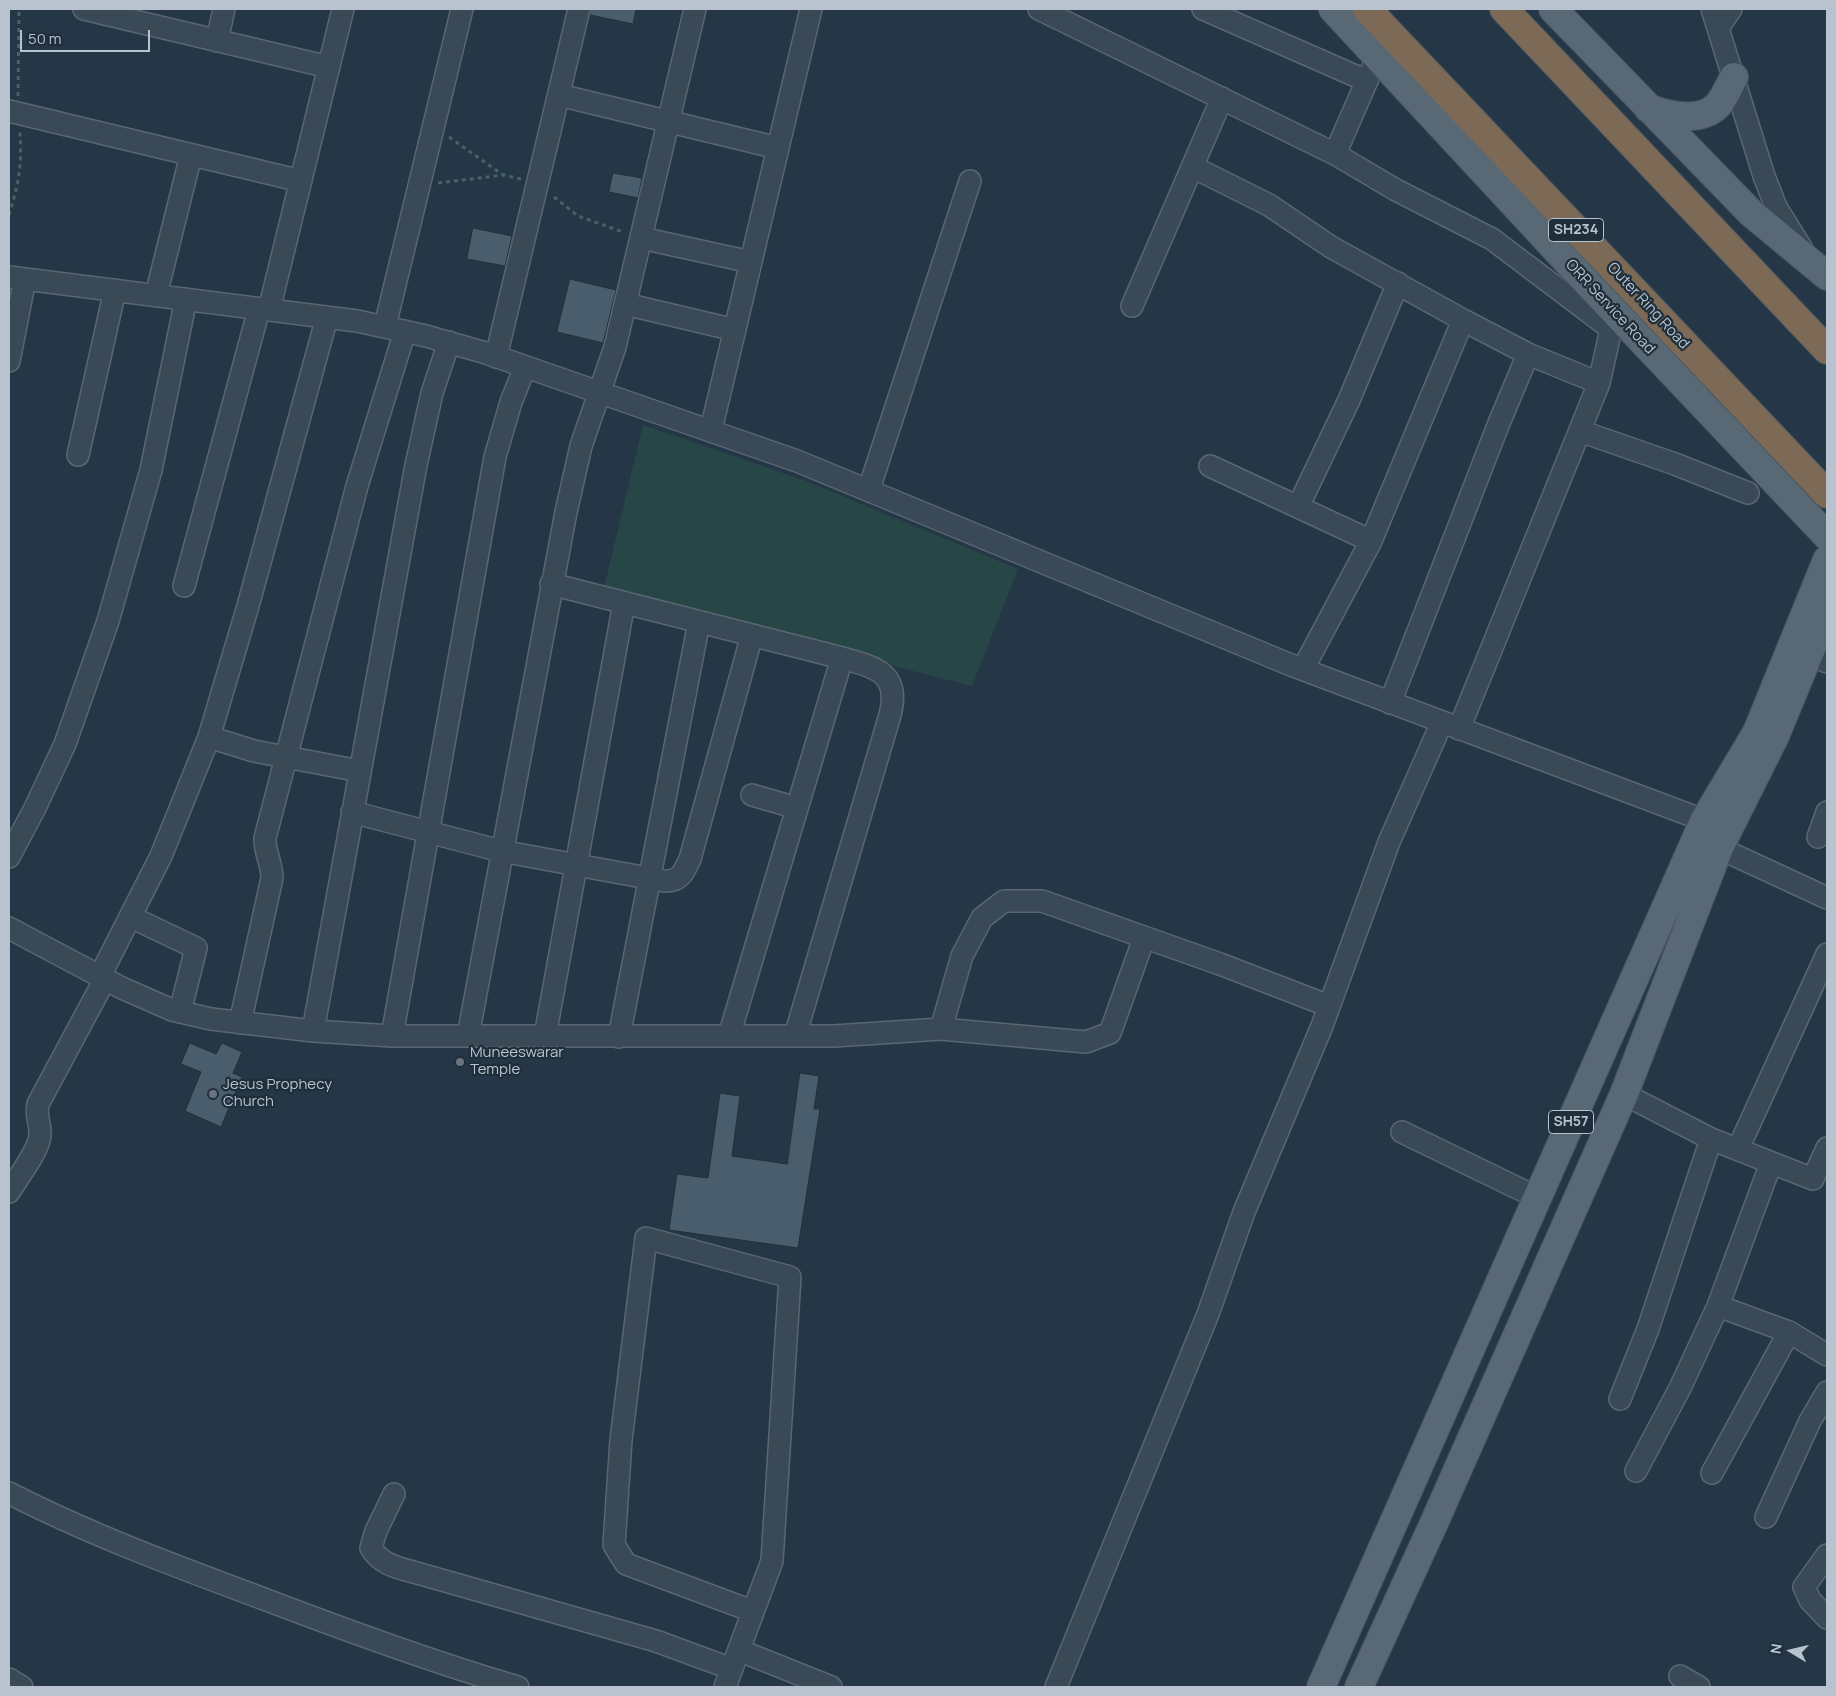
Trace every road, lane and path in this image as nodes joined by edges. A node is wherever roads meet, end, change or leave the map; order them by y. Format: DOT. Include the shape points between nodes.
graph roads {
  1 [pos="224,9"];
  2 [pos="343,9"];
  3 [pos="462,9"];
  4 [pos="579,9"];
  5 [pos="694,9"];
  6 [pos="811,9"];
  7 [pos="1039,9"];
  8 [pos="1203,9"];
  9 [pos="1333,9"];
  10 [pos="1367,9"];
  11 [pos="1504,9"];
  12 [pos="1553,9"];
  13 [pos="1732,9"];
  14 [pos="98,10"];
  15 [pos="1715,18"];
  16 [pos="217,40"];
  17 [pos="1378,56"];
  18 [pos="329,67"];
  19 [pos="1734,77"];
  20 [pos="1367,81"];
  21 [pos="559,95"];
  22 [pos="1222,98"];
  23 [pos="1648,108"];
  24 [pos="9,111"];
  25 [pos="668,120"];
  26 [pos="434,126"];
  27 [pos="778,148"];
  28 [pos="1335,154"];
  29 [pos="191,155"];
  30 [pos="1193,167"];
  31 [pos="504,175"];
  32 [pos="301,181"];
  33 [pos="970,181"];
  34 [pos="641,238"];
  35 [pos="751,262"];
  36 [pos="1818,268"];
  37 [pos="17,278"];
  38 [pos="1398,283"];
  39 [pos="115,290"];
  40 [pos="156,295"];
  41 [pos="186,299"];
  42 [pos="625,304"];
  43 [pos="1132,306"];
  44 [pos="264,309"];
  45 [pos="327,317"];
  46 [pos="1463,320"];
  47 [pos="395,328"];
  48 [pos="734,330"];
  49 [pos="449,342"];
  50 [pos="1827,350"];
  51 [pos="1528,354"];
  52 [pos="496,357"];
  53 [pos="9,361"];
  54 [pos="525,367"];
  55 [pos="1599,383"];
  56 [pos="599,394"];
  57 [pos="711,430"];
  58 [pos="1580,431"];
  59 [pos="78,454"];
  60 [pos="1210,466"];
  61 [pos="869,490"];
  62 [pos="1748,493"];
  63 [pos="1827,494"];
  64 [pos="1298,507"];
  65 [pos="1827,536"];
  66 [pos="1372,541"];
  67 [pos="1827,560"];
  68 [pos="551,584"];
  69 [pos="184,586"];
  70 [pos="624,603"];
  71 [pos="1827,610"];
  72 [pos="699,622"];
  73 [pos="752,635"];
  74 [pos="842,658"];
  75 [pos="1818,658"];
  76 [pos="1303,669"];
  77 [pos="1390,702"];
  78 [pos="1450,726"];
  79 [pos="209,736"];
  80 [pos="286,759"];
  81 [pos="360,771"];
  82 [pos="752,796"];
  83 [pos="797,808"];
  84 [pos="352,812"];
  85 [pos="1827,812"];
  86 [pos="428,832"];
  87 [pos="1717,833"];
  88 [pos="1818,837"];
  89 [pos="501,850"];
  90 [pos="9,857"];
  91 [pos="577,865"];
  92 [pos="650,879"];
  93 [pos="1827,898"];
  94 [pos="131,917"];
  95 [pos="9,928"];
  96 [pos="1144,938"];
  97 [pos="1827,954"];
  98 [pos="103,977"];
  99 [pos="1329,1006"];
  100 [pos="180,1012"];
  101 [pos="240,1023"];
  102 [pos="941,1029"];
  103 [pos="313,1031"];
  104 [pos="392,1036"];
  105 [pos="468,1036"];
  106 [pos="545,1036"];
  107 [pos="620,1036"];
  108 [pos="729,1036"];
  109 [pos="795,1036"];
  110 [pos="1624,1094"];
  111 [pos="1402,1132"];
  112 [pos="1711,1139"];
  113 [pos="1827,1148"];
  114 [pos="1738,1149"];
  115 [pos="1771,1163"];
  116 [pos="9,1192"];
  117 [pos="1538,1198"];
  118 [pos="1718,1306"];
  119 [pos="1789,1332"];
  120 [pos="1827,1355"];
  121 [pos="1827,1392"];
  122 [pos="1620,1399"];
  123 [pos="1636,1471"];
  124 [pos="1712,1472"];
  125 [pos="9,1493"];
  126 [pos="394,1494"];
  127 [pos="1766,1517"];
  128 [pos="1827,1555"];
  129 [pos="752,1611"];
  130 [pos="1827,1618"];
  131 [pos="732,1669"];
  132 [pos="1680,1676"];
  133 [pos="9,1679"];
  134 [pos="22,1687"];
  135 [pos="518,1687"];
  136 [pos="830,1687"];
  137 [pos="1056,1687"];
  138 [pos="1321,1687"];
  139 [pos="1359,1687"];
  140 [pos="1699,1687"];
  1 -- 16 [label="street"];
  2 -- 18 [label="street"];
  3 -- 26 [label="street"];
  4 -- 21 [label="street"];
  5 -- 25 [label="street"];
  6 -- 27 [label="street"];
  7 -- 22 [label="street"];
  8 -- 20 [label="street"];
  9 -- 17 [label="main road, ORR Service Road"];
  10 -- 63 [label="highway, Outer Ring Road / SH234"];
  11 -- 50 [label="highway"];
  12 -- 23 [label="main road"];
  13 -- 15 [label="street"];
  14 -- 16 [label="street"];
  15 -- 19 [label="street"];
  16 -- 18 [label="street"];
  17 -- 20 [label="street"];
  17 -- 65 [label="main road, ORR Service Road" via="1583,279"];
  18 -- 32 [label="street"];
  19 -- 23 [label="main road" via="1718,106 1706,112 1677,116"];
  19 -- 36 [label="street" via="1776,207"];
  20 -- 28 [label="street"];
  21 -- 25 [label="street"];
  21 -- 52 [label="street"];
  22 -- 28 [label="street"];
  22 -- 30 [label="street"];
  23 -- 36 [label="main road" via="1751,214"];
  24 -- 29 [label="street"];
  25 -- 27 [label="street"];
  25 -- 34 [label="street"];
  26 -- 31 [label="path"];
  26 -- 47 [label="street"];
  27 -- 35 [label="street"];
  28 -- 55 [label="street" via="1396,190 1492,239 1611,329"];
  29 -- 32 [label="street"];
  29 -- 40 [label="street"];
  30 -- 38 [label="street" via="1268,205 1331,246"];
  30 -- 43 [label="street"];
  32 -- 44 [label="street"];
  33 -- 61 [label="street"];
  34 -- 35 [label="street"];
  34 -- 42 [label="street"];
  35 -- 48 [label="street"];
  37 -- 39 [label="street"];
  37 -- 53 [label="street"];
  38 -- 46 [label="street"];
  38 -- 64 [label="street" via="1349,400"];
  39 -- 40 [label="street"];
  39 -- 59 [label="street"];
  40 -- 41 [label="street"];
  41 -- 44 [label="street"];
  41 -- 90 [label="street" via="151,470 108,621 64,744"];
  42 -- 48 [label="street"];
  42 -- 56 [label="street"];
  44 -- 45 [label="street"];
  44 -- 69 [label="street"];
  45 -- 47 [label="street"];
  45 -- 79 [label="street"];
  46 -- 51 [label="street"];
  46 -- 66 [label="street"];
  47 -- 49 [label="street"];
  47 -- 80 [label="street"];
  48 -- 57 [label="street"];
  49 -- 52 [label="street"];
  49 -- 81 [label="street" via="423,428"];
  51 -- 55 [label="street"];
  51 -- 77 [label="street"];
  52 -- 54 [label="street"];
  54 -- 56 [label="street"];
  54 -- 86 [label="street" via="495,457"];
  55 -- 58 [label="street"];
  56 -- 57 [label="street"];
  56 -- 68 [label="street" via="579,456"];
  57 -- 61 [label="street"];
  58 -- 62 [label="street"];
  58 -- 78 [label="street"];
  60 -- 64 [label="street"];
  61 -- 76 [label="street"];
  64 -- 66 [label="street"];
  66 -- 76 [label="street"];
  67 -- 87 [label="main road, SH57"];
  68 -- 70 [label="street"];
  68 -- 89 [label="street"];
  70 -- 72 [label="street"];
  70 -- 91 [label="street"];
  71 -- 75 [label="main road, SH57"];
  72 -- 73 [label="street"];
  72 -- 92 [label="street"];
  73 -- 74 [label="street"];
  73 -- 92 [label="street" via="686,868 676,880"];
  74 -- 83 [label="street"];
  74 -- 109 [label="street" via="870,666 885,675 892,690 893,706"];
  75 -- 87 [label="main road, SH57"];
  76 -- 77 [label="street"];
  77 -- 78 [label="street"];
  78 -- 87 [label="street"];
  78 -- 99 [label="street" via="1389,842"];
  79 -- 80 [label="street"];
  79 -- 94 [label="street" via="174,827"];
  80 -- 81 [label="street"];
  80 -- 101 [label="street" via="265,838 272,878"];
  81 -- 84 [label="street"];
  82 -- 83 [label="street"];
  83 -- 108 [label="street"];
  84 -- 86 [label="street"];
  84 -- 103 [label="street"];
  85 -- 88 [label="street"];
  86 -- 89 [label="street"];
  86 -- 104 [label="street"];
  87 -- 93 [label="street"];
  87 -- 110 [label="main road, SH57"];
  87 -- 117 [label="main road, SH57"];
  89 -- 91 [label="street"];
  89 -- 105 [label="street"];
  91 -- 92 [label="street"];
  91 -- 106 [label="street"];
  92 -- 107 [label="street"];
  94 -- 98 [label="street"];
  94 -- 100 [label="street" via="196,948"];
  95 -- 98 [label="street"];
  96 -- 99 [label="street"];
  96 -- 102 [label="street" via="1110,1034 1086,1042"];
  96 -- 102 [label="street" via="1042,901 1004,902 982,918 962,956"];
  97 -- 114 [label="street"];
  98 -- 100 [label="street" via="157,1005"];
  98 -- 116 [label="street" via="38,1104 38,1143"];
  99 -- 137 [label="street"];
  100 -- 101 [label="street"];
  101 -- 103 [label="street"];
  102 -- 109 [label="street"];
  103 -- 104 [label="street"];
  104 -- 105 [label="street"];
  105 -- 106 [label="street"];
  106 -- 107 [label="street"];
  107 -- 108 [label="street"];
  108 -- 109 [label="street"];
  110 -- 112 [label="street"];
  110 -- 139 [label="main road, SH57"];
  111 -- 117 [label="street"];
  112 -- 114 [label="street"];
  112 -- 122 [label="street" via="1648,1329"];
  113 -- 115 [label="street" via="1813,1179"];
  114 -- 115 [label="street"];
  115 -- 118 [label="street"];
  117 -- 138 [label="main road, SH57"];
  118 -- 119 [label="street"];
  118 -- 123 [label="street"];
  119 -- 120 [label="street"];
  119 -- 124 [label="street"];
  121 -- 127 [label="street" via="1810,1421"];
  125 -- 135 [label="street" via="60,1520 211,1580 393,1648"];
  126 -- 131 [label="street" via="371,1548 385,1562 656,1641"];
  128 -- 130 [label="street" via="1804,1587 1810,1600"];
  129 -- 129 [label="street" via="772,1560 790,1276 646,1238 621,1440 614,1544 626,1564"];
  129 -- 131 [label="street"];
  131 -- 136 [label="street"];
  132 -- 140 [label="street"];
  133 -- 134 [label="street"];
}
